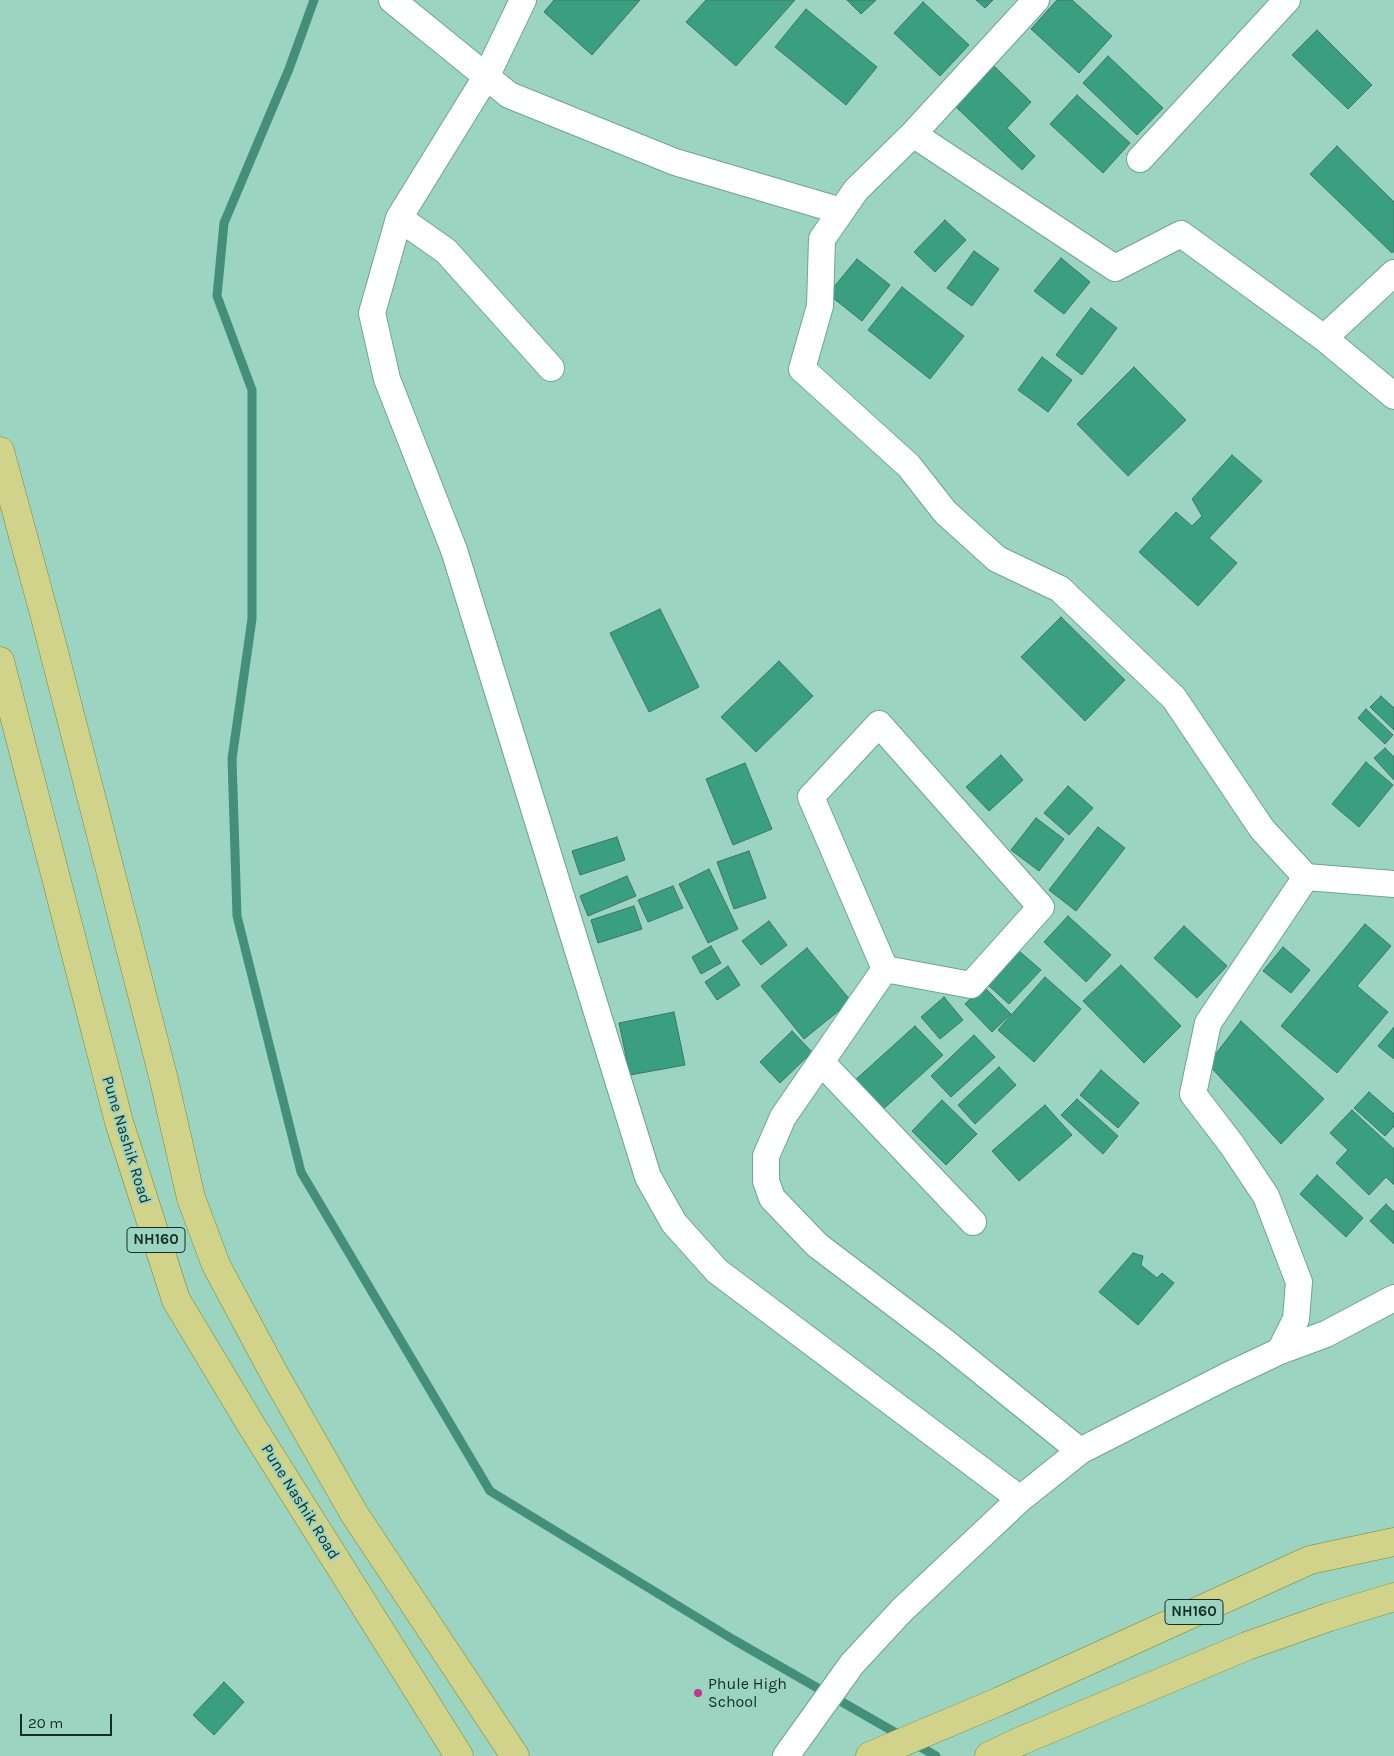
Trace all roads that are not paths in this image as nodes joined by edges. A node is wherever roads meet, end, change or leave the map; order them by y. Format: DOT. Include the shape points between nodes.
graph roads {
  1 [pos="392,0"];
  2 [pos="522,0"];
  3 [pos="1036,0"];
  4 [pos="1287,0"];
  5 [pos="486,77"];
  6 [pos="913,134"];
  7 [pos="1140,159"];
  8 [pos="841,211"];
  9 [pos="399,218"];
  10 [pos="1394,273"];
  11 [pos="1324,338"];
  12 [pos="551,368"];
  13 [pos="1394,396"];
  14 [pos="0,451"];
  15 [pos="0,661"];
  16 [pos="1306,877"];
  17 [pos="1394,884"];
  18 [pos="885,969"];
  19 [pos="822,1062"];
  20 [pos="973,1222"];
  21 [pos="1394,1298"];
  22 [pos="1280,1350"];
  23 [pos="1080,1451"];
  24 [pos="1020,1499"];
  25 [pos="1394,1542"];
  26 [pos="1394,1597"];
  27 [pos="793,1748"];
  28 [pos="460,1756"];
  29 [pos="515,1756"];
  30 [pos="870,1756"];
  31 [pos="989,1756"];
  1 -- 5 [label="street"];
  2 -- 5 [label="street"];
  3 -- 6 [label="street"];
  4 -- 7 [label="street"];
  5 -- 8 [label="street" via="509,95 675,162"];
  5 -- 9 [label="street"];
  6 -- 8 [label="street" via="856,190"];
  6 -- 11 [label="street" via="1116,268 1181,234"];
  8 -- 16 [label="street" via="822,239 820,306 802,369 909,466 945,512 996,558 1060,589 1174,698 1262,829"];
  9 -- 12 [label="street" via="446,251"];
  9 -- 24 [label="street" via="372,313 387,379 454,550 648,1177 674,1223 717,1270"];
  10 -- 11 [label="street"];
  11 -- 13 [label="street"];
  14 -- 29 [label="main road" via="46,617 191,1198 216,1265 355,1515"];
  15 -- 28 [label="main road, Pune Nashik Road / NH160" via="119,1122 176,1300"];
  16 -- 17 [label="street"];
  16 -- 22 [label="street" via="1208,1023 1193,1094 1266,1196 1299,1282 1296,1319"];
  18 -- 18 [label="street" via="811,797 879,724 1041,907 971,985"];
  18 -- 19 [label="street"];
  19 -- 20 [label="street"];
  19 -- 23 [label="street" via="783,1117 766,1156 766,1181 772,1198 817,1245 945,1342"];
  21 -- 22 [label="street" via="1326,1334"];
  22 -- 23 [label="street"];
  23 -- 24 [label="street"];
  24 -- 27 [label="street" via="902,1610 852,1664"];
  25 -- 30 [label="main road, NH160" via="1310,1560 1000,1701"];
  26 -- 31 [label="main road" via="1247,1646"];
}
